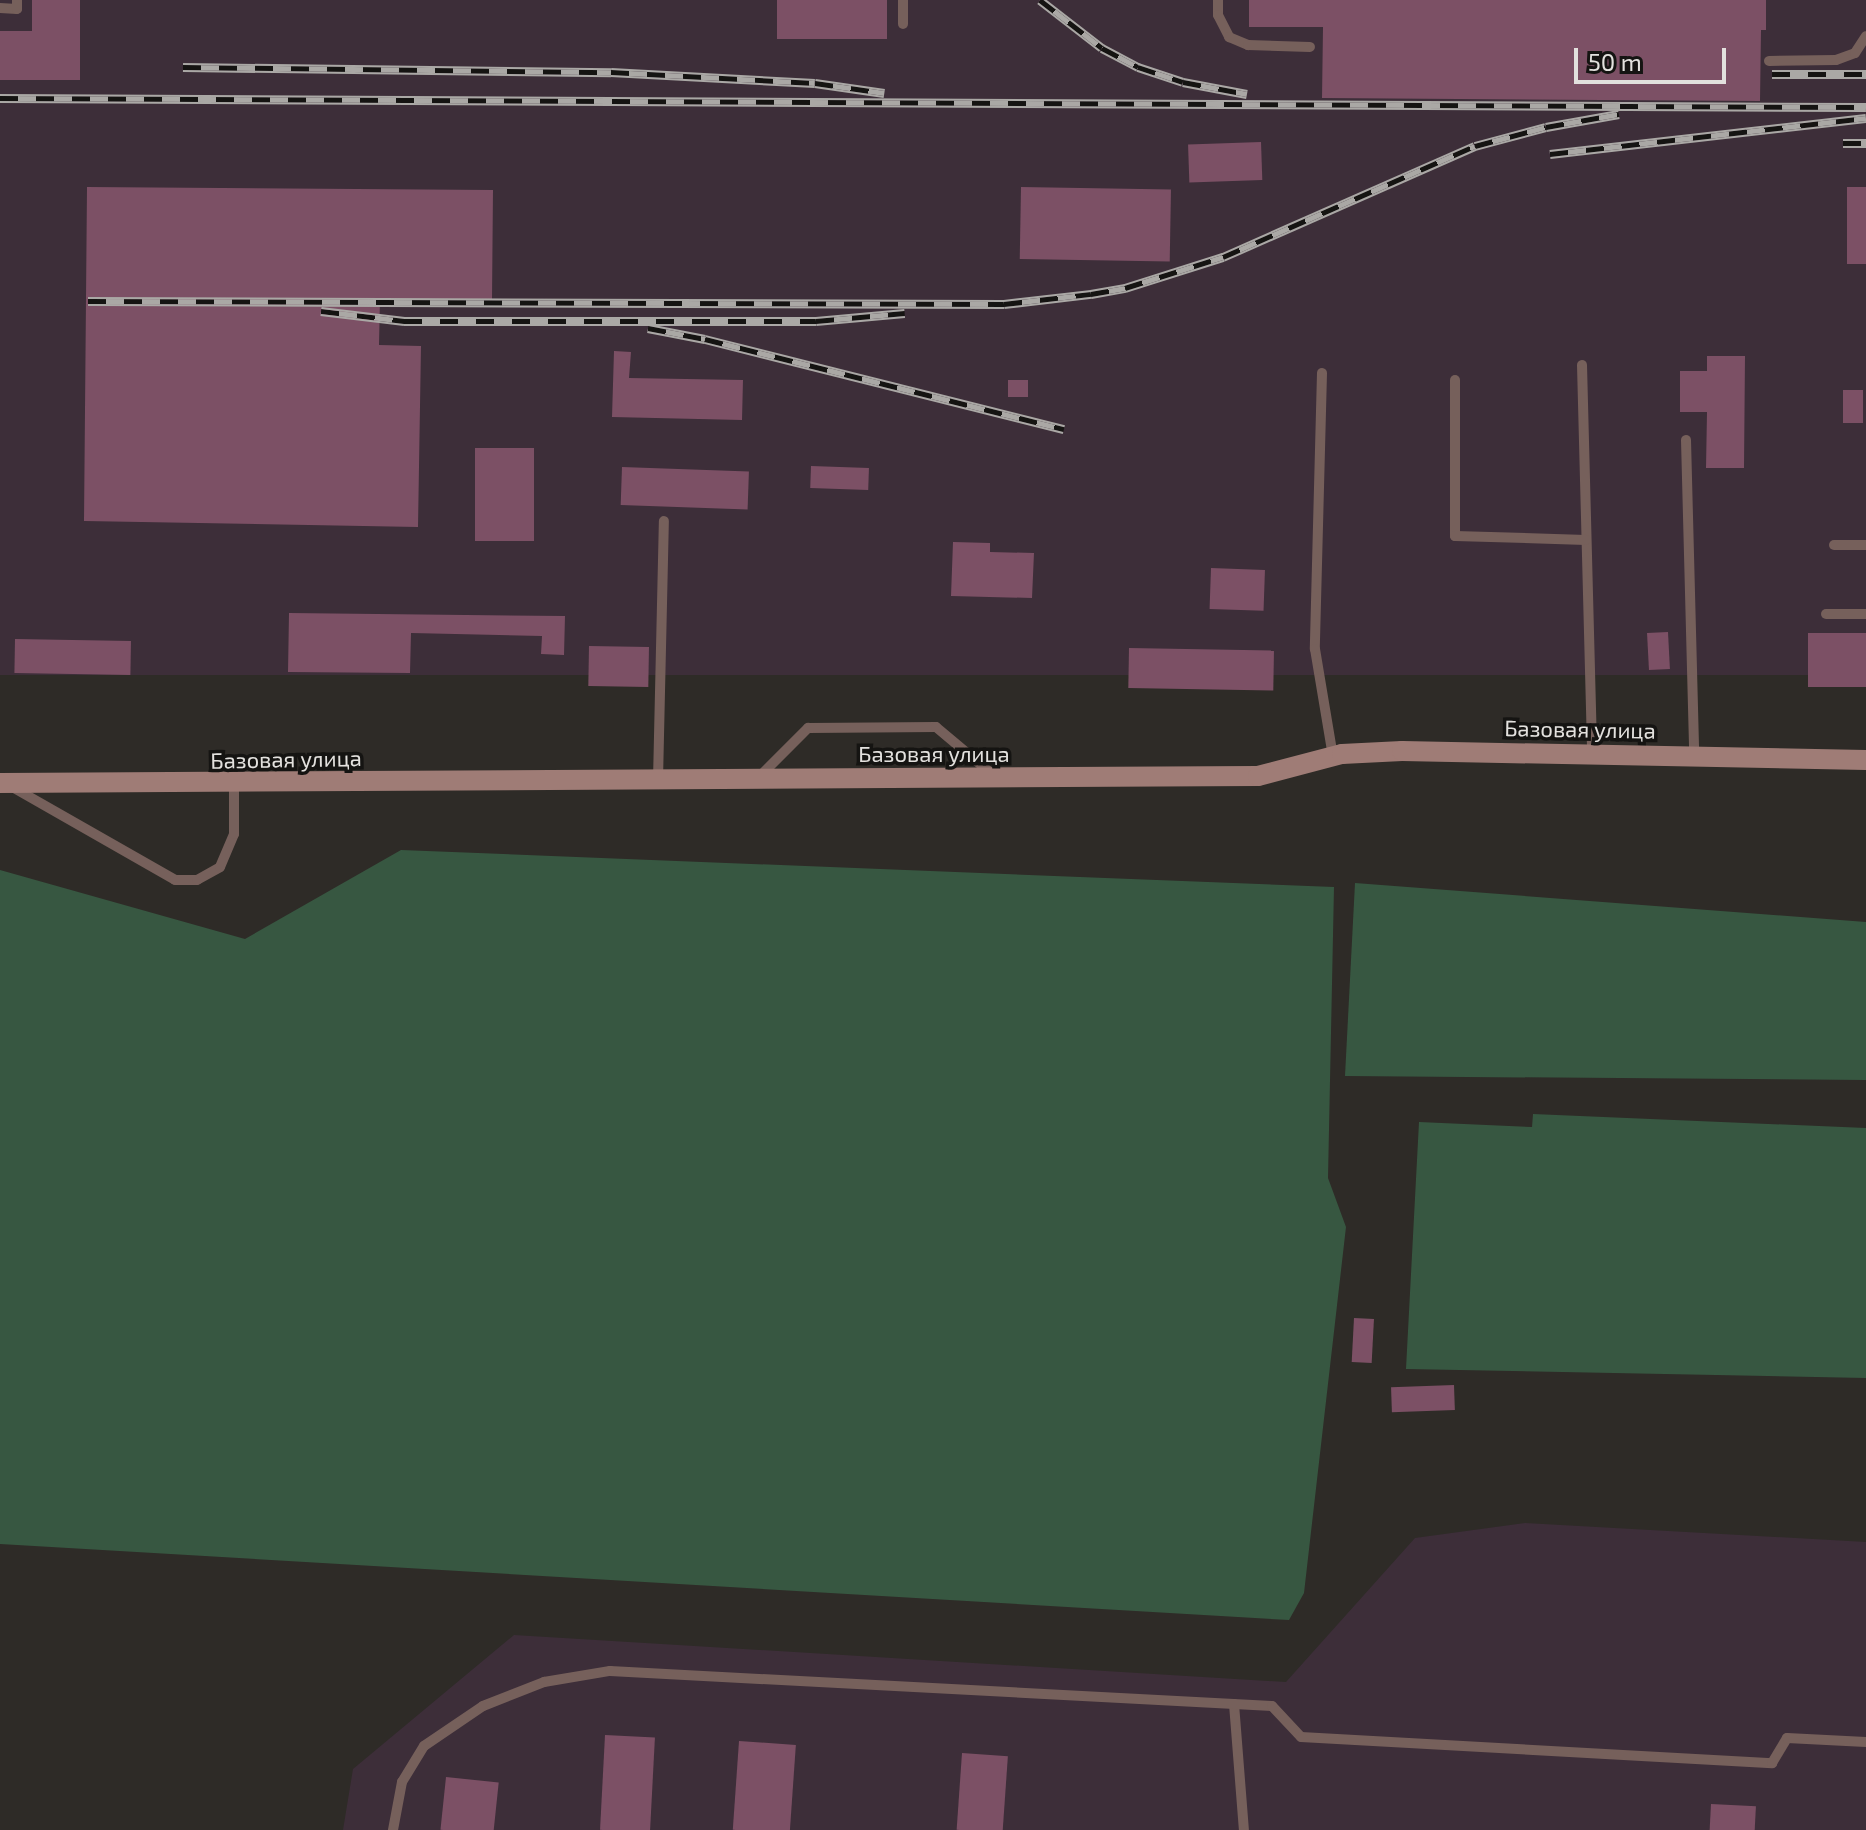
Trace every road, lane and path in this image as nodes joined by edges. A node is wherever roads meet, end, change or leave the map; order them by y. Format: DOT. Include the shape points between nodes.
graph roads {
  1 [pos="17,0"];
  2 [pos="903,0"];
  3 [pos="1218,0"];
  4 [pos="0,8"];
  5 [pos="903,24"];
  6 [pos="1866,36"];
  7 [pos="1310,47"];
  8 [pos="1769,61"];
  9 [pos="1582,365"];
  10 [pos="1322,373"];
  11 [pos="1455,380"];
  12 [pos="1686,440"];
  13 [pos="664,521"];
  14 [pos="1586,540"];
  15 [pos="1834,545"];
  16 [pos="1866,545"];
  17 [pos="1826,614"];
  18 [pos="1866,614"];
  19 [pos="1592,753"];
  20 [pos="1694,755"];
  21 [pos="1333,756"];
  22 [pos="1866,760"];
  23 [pos="996,778"];
  24 [pos="756,779"];
  25 [pos="658,780"];
  26 [pos="4,784"];
  27 [pos="234,784"];
  28 [pos="1234,1704"];
  29 [pos="1866,1742"];
  30 [pos="393,1830"];
  31 [pos="1244,1830"];
  1 -- 4 [label="lane" via="17,9"];
  2 -- 5 [label="lane"];
  3 -- 7 [label="lane" via="1218,15 1229,37 1248,45"];
  6 -- 8 [label="lane" via="1855,53 1836,60"];
  9 -- 14 [label="lane"];
  10 -- 21 [label="lane" via="1315,649"];
  11 -- 14 [label="lane" via="1455,536"];
  12 -- 20 [label="lane"];
  13 -- 25 [label="lane"];
  14 -- 19 [label="lane"];
  15 -- 16 [label="lane"];
  17 -- 18 [label="lane"];
  19 -- 20 [label="street, Базовая улица"];
  19 -- 21 [label="street, Базовая улица" via="1402,751"];
  20 -- 22 [label="street, Базовая улица"];
  21 -- 23 [label="street, Базовая улица" via="1258,776"];
  23 -- 24 [label="street, Базовая улица"];
  23 -- 24 [label="lane" via="936,727 808,728"];
  24 -- 25 [label="street, Базовая улица"];
  25 -- 27 [label="street, Базовая улица"];
  26 -- 27 [label="street, Базовая улица"];
  26 -- 27 [label="lane" via="175,880 197,880 220,867 234,834"];
  28 -- 29 [label="lane" via="1272,1706 1301,1737 1317,1738 1772,1763 1787,1738"];
  28 -- 30 [label="lane" via="610,1671 544,1682 483,1706 424,1746 402,1782"];
  28 -- 31 [label="lane"];
}
